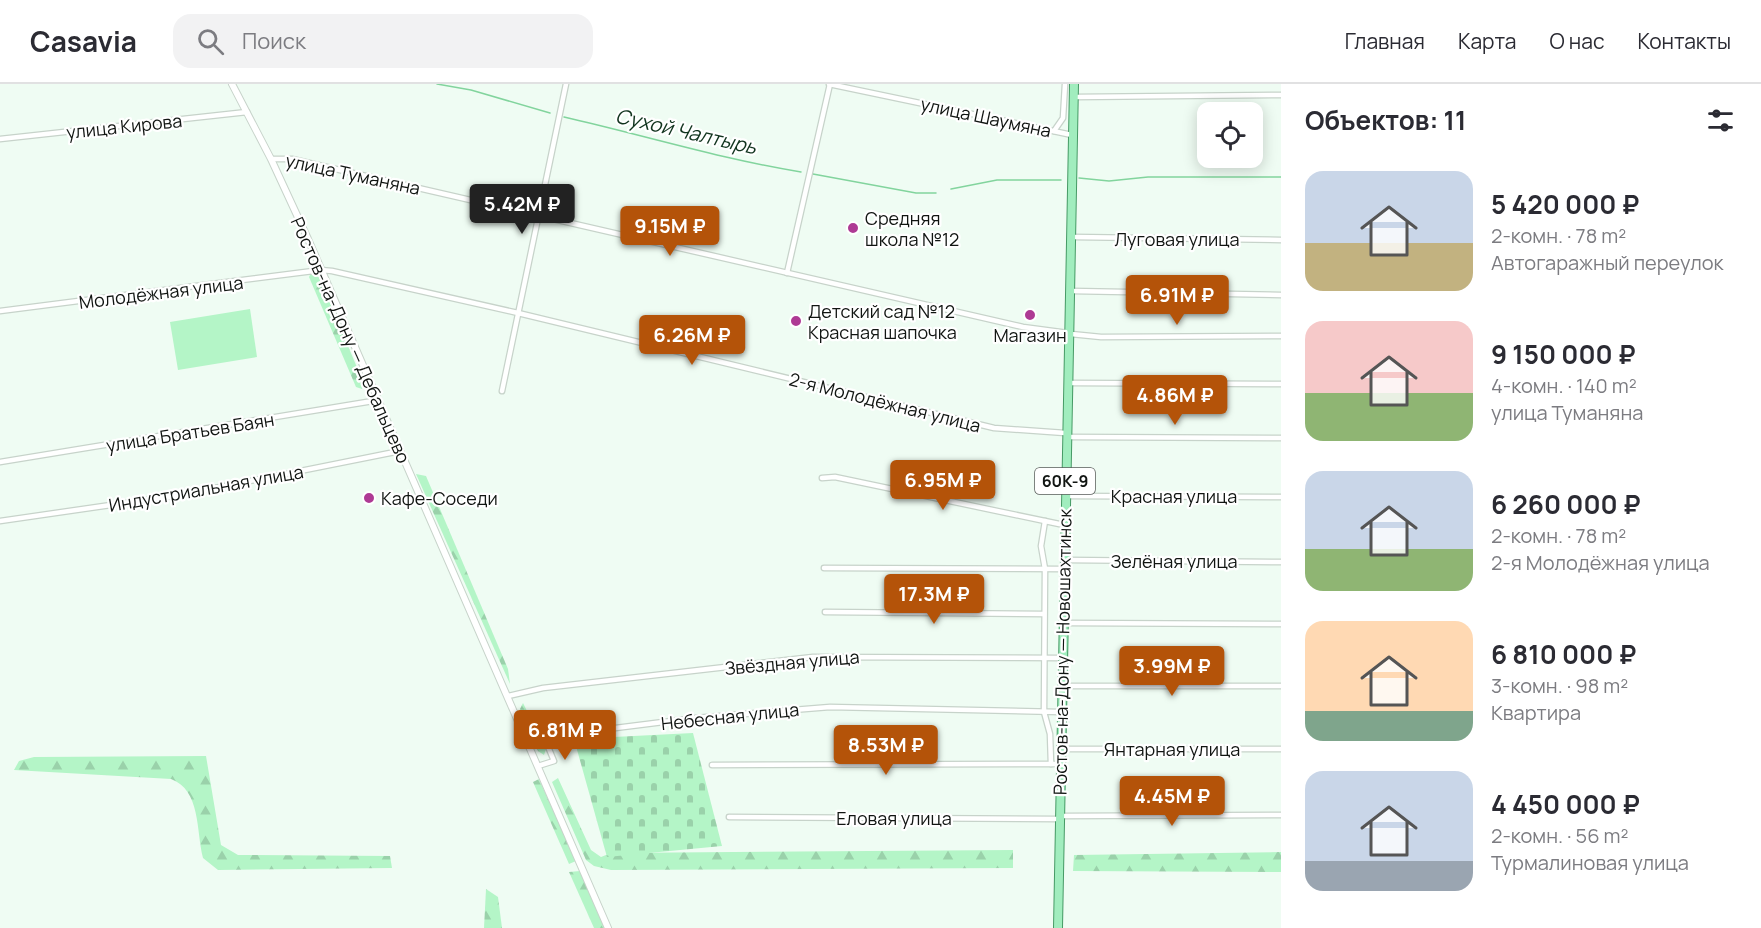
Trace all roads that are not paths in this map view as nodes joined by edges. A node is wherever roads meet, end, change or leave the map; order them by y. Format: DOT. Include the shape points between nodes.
graph roads {
  1 [pos="232,84"];
  2 [pos="566,84"];
  3 [pos="830,84"];
  4 [pos="1065,84"];
  5 [pos="1074,86"];
  6 [pos="1281,95"];
  7 [pos="1075,97"];
  8 [pos="247,112"];
  9 [pos="1054,131"];
  10 [pos="1072,135"];
  11 [pos="0,139"];
  12 [pos="271,159"];
  13 [pos="538,215"];
  14 [pos="1073,237"];
  15 [pos="1281,240"];
  16 [pos="321,270"];
  17 [pos="787,273"];
  18 [pos="1072,291"];
  19 [pos="1281,295"];
  20 [pos="0,311"];
  21 [pos="518,313"];
  22 [pos="1070,334"];
  23 [pos="1281,336"];
  24 [pos="1071,383"];
  25 [pos="1281,384"];
  26 [pos="502,391"];
  27 [pos="379,400"];
  28 [pos="1067,435"];
  29 [pos="1281,438"];
  30 [pos="400,451"];
  31 [pos="0,462"];
  32 [pos="822,478"];
  33 [pos="1068,496"];
  34 [pos="1281,497"];
  35 [pos="0,521"];
  36 [pos="1045,521"];
  37 [pos="1064,525"];
  38 [pos="1281,562"];
  39 [pos="1065,565"];
  40 [pos="824,568"];
  41 [pos="1045,569"];
  42 [pos="825,612"];
  43 [pos="1044,614"];
  44 [pos="1065,623"];
  45 [pos="1281,624"];
  46 [pos="1045,657"];
  47 [pos="1061,657"];
  48 [pos="1064,686"];
  49 [pos="1281,686"];
  50 [pos="508,696"];
  51 [pos="1044,712"];
  52 [pos="1060,712"];
  53 [pos="1063,748"];
  54 [pos="1281,749"];
  55 [pos="1055,764"];
  56 [pos="712,765"];
  57 [pos="538,766"];
  58 [pos="1281,815"];
  59 [pos="729,817"];
  60 [pos="1061,818"];
  61 [pos="608,928"];
  62 [pos="1059,928"];
  1 -- 8 [label="street, Ростов-на-Дону — Дебальцево"];
  2 -- 13 [label="street"];
  3 -- 9 [label="street, улица Шаумяна"];
  3 -- 17 [label="street"];
  4 -- 9 [label="street" via="1063,118"];
  5 -- 7 [label="main road, Ростов-на-Дону — Новошахтинск / 60К-9"];
  5 -- 10 [label="main road, Ростов-на-Дону — Новошахтинск / 60К-9"];
  6 -- 7 [label="street"];
  7 -- 14 [label="main road, Ростов-на-Дону — Новошахтинск / 60К-9"];
  8 -- 11 [label="street, улица Кирова"];
  8 -- 12 [label="street, Ростов-на-Дону — Дебальцево"];
  9 -- 10 [label="street, улица Шаумяна"];
  10 -- 22 [label="main road, Ростов-на-Дону — Новошахтинск / 60К-9"];
  12 -- 13 [label="street, улица Туманяна" via="292,159"];
  12 -- 16 [label="street, Ростов-на-Дону — Дебальцево"];
  13 -- 17 [label="street, улица Туманяна"];
  13 -- 21 [label="street"];
  14 -- 15 [label="street, Луговая улица"];
  14 -- 18 [label="main road, Ростов-на-Дону — Новошахтинск / 60К-9"];
  16 -- 20 [label="street, Молодёжная улица"];
  16 -- 21 [label="street, 2-я Молодёжная улица"];
  16 -- 27 [label="street, Ростов-на-Дону — Дебальцево"];
  17 -- 22 [label="street, улица Туманяна"];
  18 -- 19 [label="street"];
  18 -- 22 [label="main road, Ростов-на-Дону — Новошахтинск / 60К-9"];
  21 -- 26 [label="street"];
  21 -- 28 [label="street, 2-я Молодёжная улица" via="994,428"];
  22 -- 23 [label="street, улица Туманяна"];
  22 -- 24 [label="main road, Ростов-на-Дону — Новошахтинск / 60К-9"];
  22 -- 28 [label="main road, Ростов-на-Дону — Новошахтинск / 60К-9"];
  24 -- 25 [label="street"];
  24 -- 28 [label="main road, Ростов-на-Дону — Новошахтинск / 60К-9"];
  27 -- 30 [label="street, Ростов-на-Дону — Дебальцево"];
  27 -- 31 [label="street, улица Братьев Баян"];
  28 -- 29 [label="street, 2-я Молодёжная улица"];
  28 -- 33 [label="main road, Ростов-на-Дону — Новошахтинск / 60К-9"];
  28 -- 37 [label="main road, Ростов-на-Дону — Новошахтинск / 60К-9"];
  30 -- 35 [label="street, Индустриальная улица" via="180,495"];
  30 -- 50 [label="street, Ростов-на-Дону — Дебальцево"];
  32 -- 36 [label="street" via="835,477"];
  33 -- 34 [label="street, Красная улица"];
  33 -- 39 [label="main road, Ростов-на-Дону — Новошахтинск / 60К-9"];
  36 -- 37 [label="street"];
  36 -- 41 [label="street" via="1041,546"];
  37 -- 39 [label="main road, Ростов-на-Дону — Новошахтинск / 60К-9"];
  38 -- 39 [label="street, Зелёная улица"];
  39 -- 41 [label="street, Зелёная улица"];
  39 -- 44 [label="main road, Ростов-на-Дону — Новошахтинск / 60К-9"];
  39 -- 47 [label="main road, Ростов-на-Дону — Новошахтинск / 60К-9"];
  40 -- 41 [label="street, Зелёная улица"];
  41 -- 43 [label="street"];
  42 -- 43 [label="street"];
  43 -- 46 [label="street"];
  44 -- 45 [label="street"];
  44 -- 48 [label="main road, Ростов-на-Дону — Новошахтинск / 60К-9"];
  46 -- 47 [label="street, Звёздная улица"];
  46 -- 50 [label="street, Звёздная улица" via="813,657"];
  46 -- 51 [label="street"];
  47 -- 52 [label="main road, Ростов-на-Дону — Новошахтинск / 60К-9"];
  48 -- 49 [label="street"];
  48 -- 53 [label="main road, Ростов-на-Дону — Новошахтинск / 60К-9"];
  50 -- 57 [label="street, Ростов-на-Дону — Дебальцево"];
  51 -- 52 [label="street, Небесная улица"];
  51 -- 55 [label="street"];
  51 -- 57 [label="street, Небесная улица" via="830,707 695,718 544,737 554,761"];
  52 -- 55 [label="main road, Ростов-на-Дону — Новошахтинск / 60К-9"];
  53 -- 54 [label="street, Янтарная улица"];
  53 -- 60 [label="main road, Ростов-на-Дону — Новошахтинск / 60К-9"];
  55 -- 56 [label="street"];
  55 -- 60 [label="main road, Ростов-на-Дону — Новошахтинск / 60К-9"];
  57 -- 61 [label="street, Ростов-на-Дону — Дебальцево"];
  58 -- 60 [label="street, Еловая улица"];
  59 -- 60 [label="street, Еловая улица"];
  60 -- 62 [label="main road, Ростов-на-Дону — Новошахтинск / 60К-9"];
}
